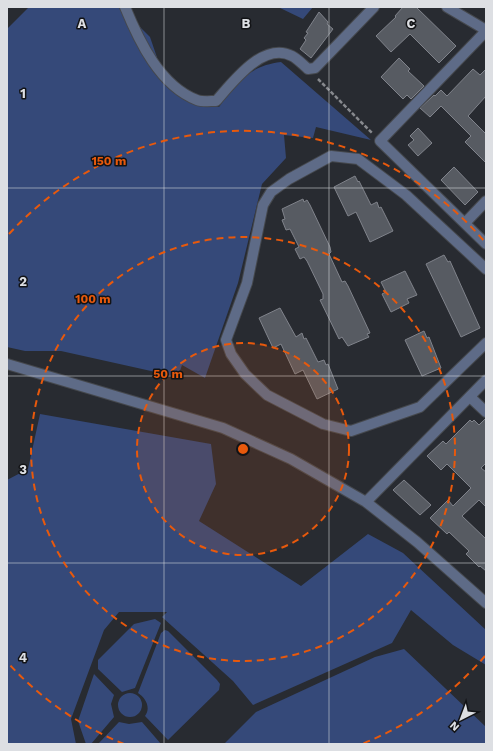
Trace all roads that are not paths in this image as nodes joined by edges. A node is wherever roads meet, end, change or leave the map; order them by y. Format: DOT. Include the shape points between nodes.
graph roads {
  1 [pos="125,7"];
  2 [pos="374,7"];
  3 [pos="447,7"];
  4 [pos="486,31"];
  5 [pos="486,201"];
  6 [pos="465,223"];
  7 [pos="486,244"];
  8 [pos="486,268"];
  9 [pos="486,343"];
  10 [pos="7,364"];
  11 [pos="486,380"];
  12 [pos="470,397"];
  13 [pos="486,412"];
  14 [pos="366,502"];
  15 [pos="486,603"];
  1 -- 2 [label="street" via="141,46 159,70 180,90 198,101 216,101 233,81 261,56 270,53 292,56 308,69 315,68"];
  3 -- 4 [label="street"];
  4 -- 6 [label="street" via="380,141"];
  5 -- 6 [label="street"];
  6 -- 7 [label="street"];
  8 -- 9 [label="street" via="406,195 358,159 332,156 289,179 271,192 263,205 247,283 226,340 230,354 245,374 267,395 323,424 350,431 420,408"];
  10 -- 14 [label="street" via="223,428 291,459"];
  11 -- 12 [label="street"];
  12 -- 13 [label="street"];
  12 -- 14 [label="street"];
  14 -- 15 [label="street" via="417,542"];
}
